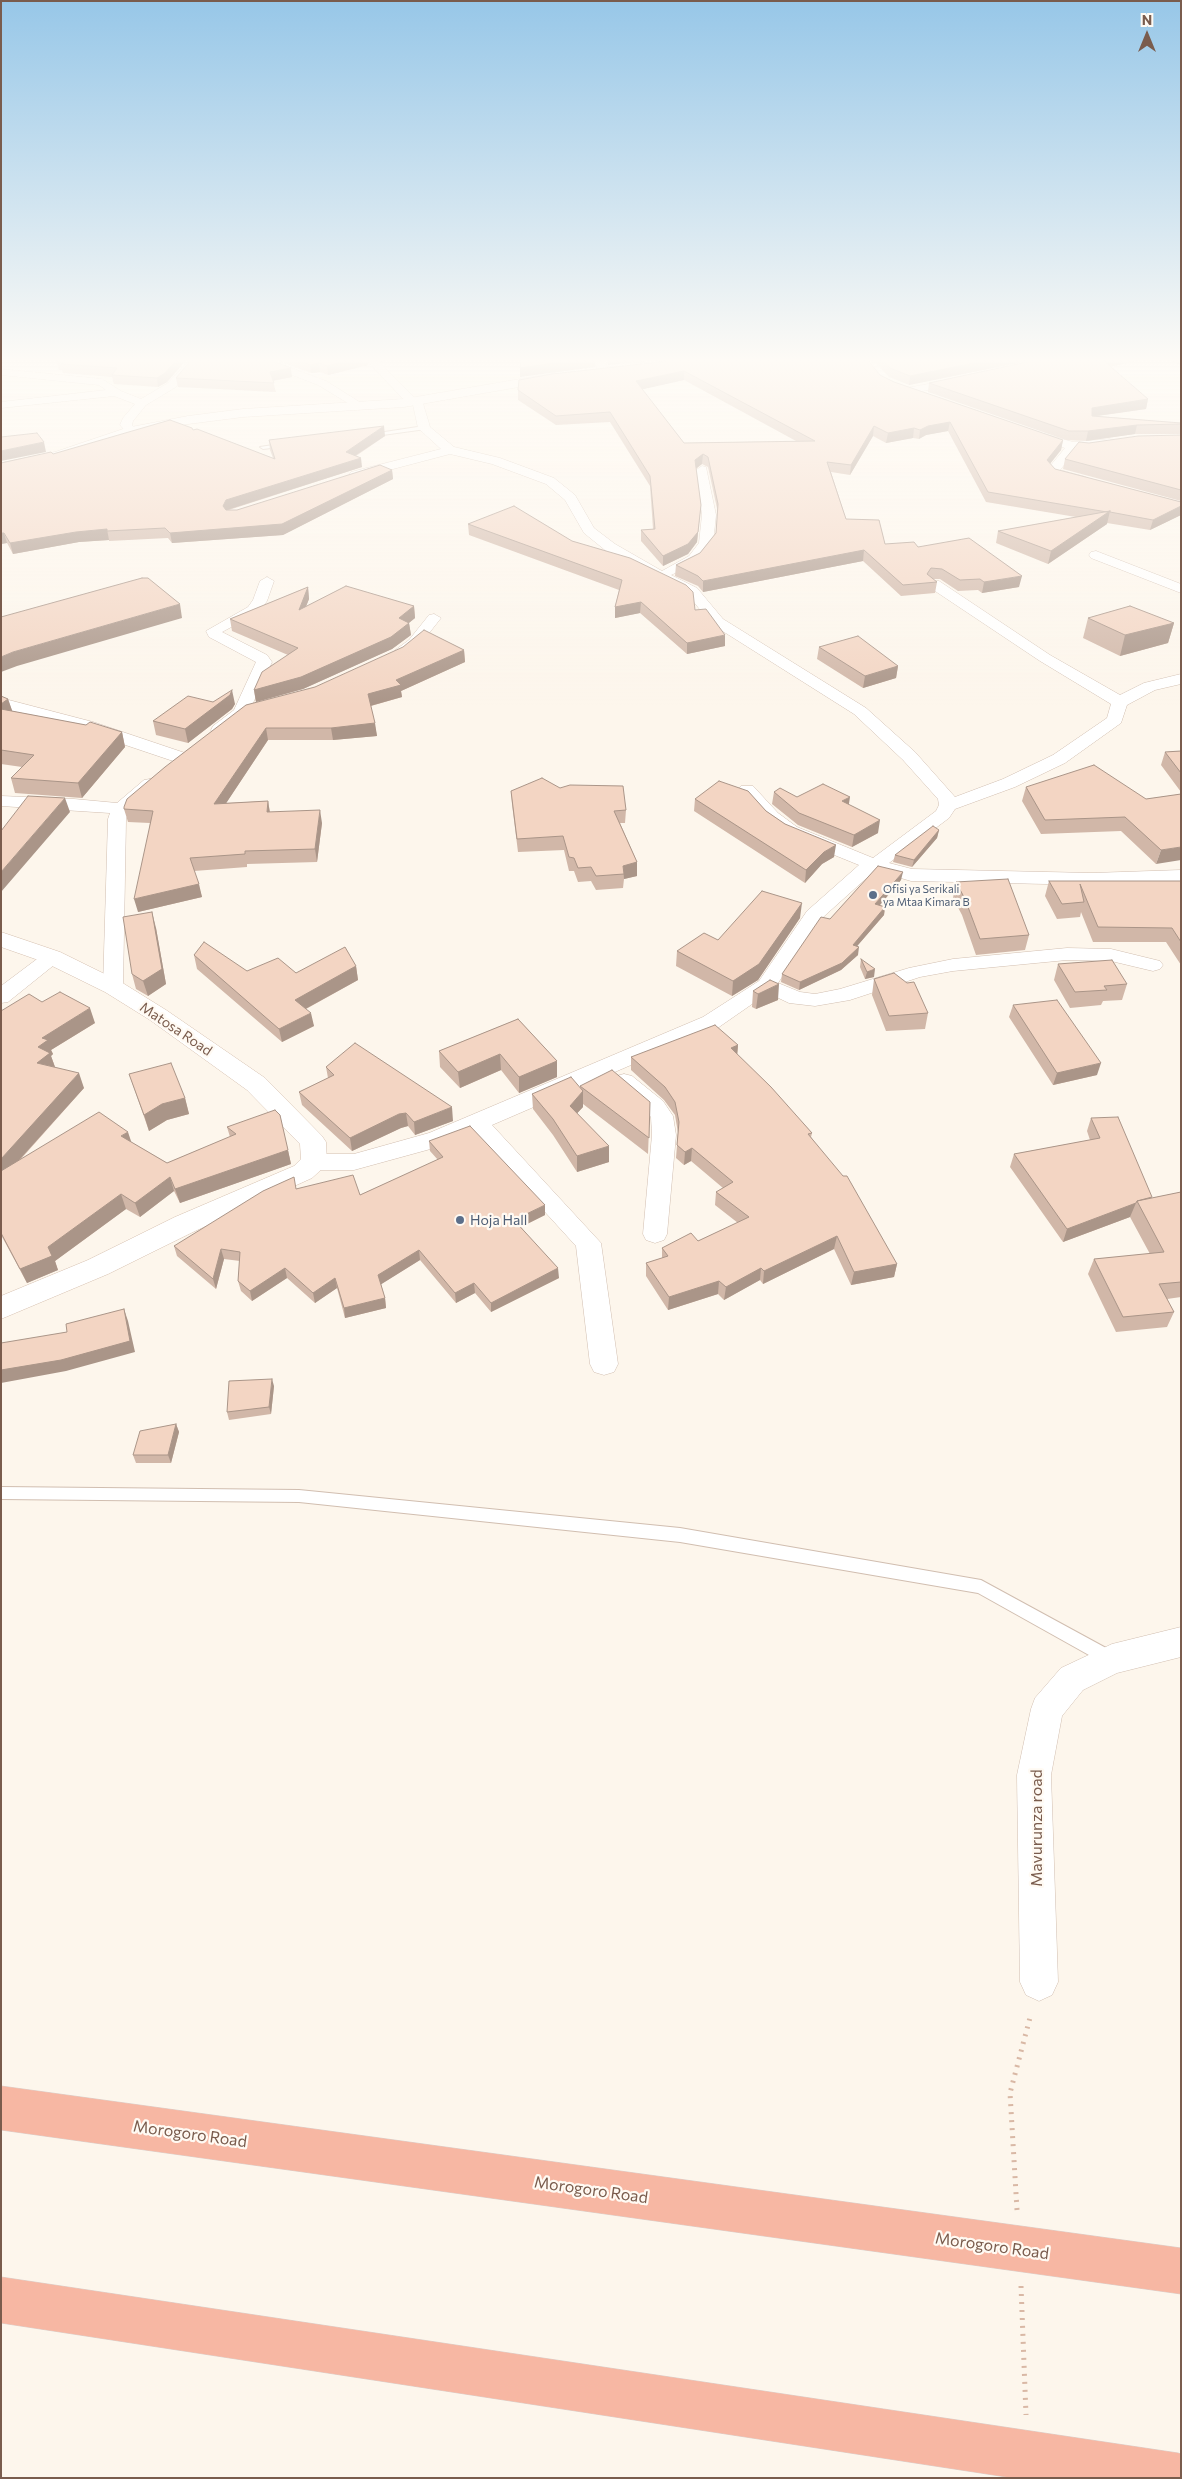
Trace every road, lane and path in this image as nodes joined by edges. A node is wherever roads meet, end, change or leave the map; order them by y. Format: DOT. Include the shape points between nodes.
graph roads {
  1 [pos="357,475"];
  2 [pos="533,475"];
  3 [pos="703,475"];
  4 [pos="1060,475"];
  5 [pos="344,478"];
  6 [pos="1098,485"];
  7 [pos="1096,555"];
  8 [pos="662,576"];
  9 [pos="267,581"];
  10 [pos="934,584"];
  11 [pos="1181,590"];
  12 [pos="434,618"];
  13 [pos="381,662"];
  14 [pos="1181,678"];
  15 [pos="1120,702"];
  16 [pos="1,703"];
  17 [pos="258,708"];
  18 [pos="241,713"];
  19 [pos="193,749"];
  20 [pos="748,790"];
  21 [pos="1,801"];
  22 [pos="948,805"];
  23 [pos="121,809"];
  24 [pos="875,865"];
  25 [pos="1181,876"];
  26 [pos="1,939"];
  27 [pos="52,958"];
  28 [pos="1153,965"];
  29 [pos="766,985"];
  30 [pos="113,987"];
  31 [pos="1,997"];
  32 [pos="606,1066"];
  33 [pos="476,1122"];
  34 [pos="314,1162"];
  35 [pos="655,1234"];
  36 [pos="1,1308"];
  37 [pos="604,1364"];
  38 [pos="1,1493"];
  39 [pos="1181,1642"];
  40 [pos="1112,1659"];
  41 [pos="1039,1982"];
  42 [pos="1,2108"];
  43 [pos="1181,2271"];
  44 [pos="1,2300"];
  45 [pos="1178,2478"];
  1 -- 5 [label="street"];
  2 -- 8 [label="street" via="550,481 570,498 589,530 631,560"];
  3 -- 8 [label="street" via="709,515 706,543 694,559"];
  4 -- 6 [label="street"];
  7 -- 11 [label="street"];
  8 -- 22 [label="street" via="692,591 718,622 860,711 909,756 947,798"];
  9 -- 18 [label="street" via="253,610 213,631 264,662"];
  10 -- 15 [label="street" via="1045,658"];
  12 -- 13 [label="street" via="414,643"];
  14 -- 15 [label="street" via="1150,686"];
  15 -- 22 [label="street" via="1115,720 1059,759 1009,783"];
  16 -- 19 [label="street"];
  17 -- 18 [label="street"];
  18 -- 19 [label="street"];
  19 -- 23 [label="street"];
  20 -- 24 [label="street" via="791,831"];
  21 -- 23 [label="street"];
  22 -- 24 [label="street" via="943,814"];
  23 -- 30 [label="street" via="117,819"];
  24 -- 25 [label="street" via="911,875 943,877 1092,879"];
  24 -- 29 [label="street" via="864,870 814,915"];
  26 -- 27 [label="street, Matosa Road"];
  27 -- 30 [label="street, Matosa Road"];
  27 -- 31 [label="street"];
  28 -- 29 [label="street" via="1111,956 1067,954 953,965 815,1000 796,998"];
  29 -- 32 [label="street" via="711,1022"];
  30 -- 34 [label="street, Matosa Road" via="256,1084 313,1142"];
  32 -- 33 [label="street"];
  32 -- 35 [label="street" via="662,1116 664,1135"];
  33 -- 34 [label="street" via="391,1154 354,1162"];
  33 -- 37 [label="street" via="588,1242"];
  34 -- 36 [label="street" via="303,1172"];
  38 -- 40 [label="lane" via="299,1496 680,1535 981,1587"];
  39 -- 40 [label="street, Mavurunza road"];
  40 -- 41 [label="street, Mavurunza road" via="1072,1679 1047,1709 1034,1775"];
  42 -- 43 [label="highway, Morogoro Road"];
  44 -- 45 [label="highway"];
}
